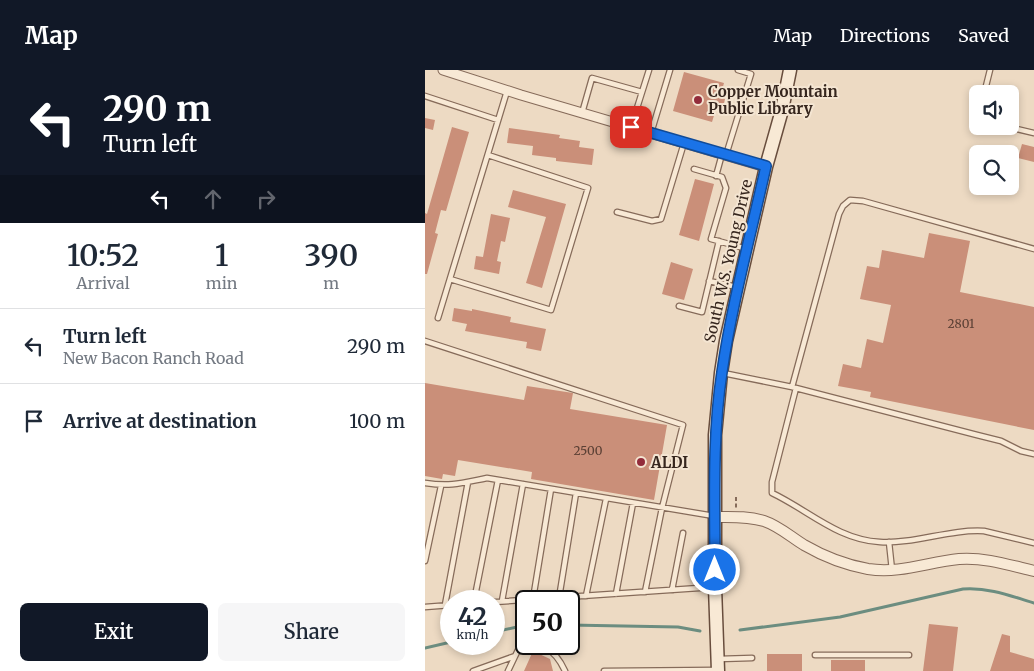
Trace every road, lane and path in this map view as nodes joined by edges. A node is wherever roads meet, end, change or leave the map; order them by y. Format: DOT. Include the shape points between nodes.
graph roads {
  1 [pos="443,70"];
  2 [pos="649,70"];
  3 [pos="669,70"];
  4 [pos="738,70"];
  5 [pos="790,70"];
  6 [pos="990,70"];
  7 [pos="986,85"];
  8 [pos="507,91"];
  9 [pos="642,92"];
  10 [pos="425,96"];
  11 [pos="582,113"];
  12 [pos="498,120"];
  13 [pos="631,127"];
  14 [pos="1019,130"];
  15 [pos="651,133"];
  16 [pos="1034,134"];
  17 [pos="684,143"];
  18 [pos="724,154"];
  19 [pos="487,156"];
  20 [pos="766,166"];
  21 [pos="694,169"];
  22 [pos="716,176"];
  23 [pos="617,212"];
  24 [pos="719,242"];
  25 [pos="747,250"];
  26 [pos="1034,250"];
  27 [pos="450,279"];
  28 [pos="709,281"];
  29 [pos="739,288"];
  30 [pos="679,306"];
  31 [pos="438,318"];
  32 [pos="425,341"];
  33 [pos="721,373"];
  34 [pos="794,387"];
  35 [pos="1034,454"];
  36 [pos="498,480"];
  37 [pos="468,482"];
  38 [pos="425,483"];
  39 [pos="523,484"];
  40 [pos="441,486"];
  41 [pos="551,489"];
  42 [pos="576,493"];
  43 [pos="736,497"];
  44 [pos="606,498"];
  45 [pos="633,503"];
  46 [pos="662,508"];
  47 [pos="736,509"];
  48 [pos="715,516"];
  49 [pos="683,533"];
  50 [pos="889,542"];
  51 [pos="1034,543"];
  52 [pos="425,562"];
  53 [pos="892,570"];
  54 [pos="1034,571"];
  55 [pos="715,587"];
  56 [pos="450,590"];
  57 [pos="476,590"];
  58 [pos="504,590"];
  59 [pos="534,590"];
  60 [pos="560,590"];
  61 [pos="672,590"];
  62 [pos="645,592"];
  63 [pos="616,594"];
  64 [pos="580,596"];
  65 [pos="586,596"];
  66 [pos="440,605"];
  67 [pos="425,606"];
  68 [pos="815,655"];
  69 [pos="909,655"];
  70 [pos="515,656"];
  71 [pos="752,658"];
  72 [pos="718,667"];
  73 [pos="473,671"];
  74 [pos="508,671"];
  75 [pos="565,671"];
  76 [pos="605,671"];
  1 -- 8 [label="street"];
  2 -- 9 [label="lane"];
  3 -- 15 [label="lane"];
  4 -- 18 [label="lane" via="751,74"];
  5 -- 20 [label="main road, South W.S. Young Drive"];
  6 -- 7 [label="lane"];
  8 -- 11 [label="street"];
  8 -- 12 [label="lane"];
  9 -- 11 [label="lane" via="592,78"];
  9 -- 13 [label="lane"];
  10 -- 12 [label="lane"];
  11 -- 13 [label="street"];
  12 -- 19 [label="lane"];
  13 -- 15 [label="street"];
  14 -- 16 [label="lane"];
  15 -- 17 [label="street"];
  17 -- 18 [label="street"];
  17 -- 23 [label="lane" via="661,218 651,221"];
  18 -- 20 [label="street"];
  18 -- 22 [label="lane"];
  19 -- 27 [label="lane"];
  19 -- 27 [label="lane" via="588,188 551,310"];
  20 -- 25 [label="main road, South W.S. Young Drive"];
  21 -- 22 [label="lane"];
  22 -- 24 [label="lane" via="722,177 726,188 711,239"];
  24 -- 25 [label="lane"];
  24 -- 28 [label="lane"];
  25 -- 29 [label="main road, South W.S. Young Drive"];
  26 -- 34 [label="lane" via="850,200 839,214"];
  27 -- 31 [label="lane"];
  28 -- 29 [label="lane"];
  28 -- 30 [label="lane" via="702,312"];
  29 -- 33 [label="main road, South W.S. Young Drive"];
  32 -- 46 [label="lane" via="683,425"];
  33 -- 34 [label="lane"];
  33 -- 48 [label="main road, South W.S. Young Drive" via="715,435"];
  34 -- 35 [label="lane" via="1001,441"];
  34 -- 50 [label="lane" via="772,493 840,532"];
  36 -- 37 [label="lane" via="487,478"];
  36 -- 39 [label="lane"];
  36 -- 57 [label="lane"];
  37 -- 40 [label="lane"];
  37 -- 56 [label="lane"];
  38 -- 40 [label="lane"];
  39 -- 41 [label="lane"];
  39 -- 58 [label="lane"];
  40 -- 52 [label="lane"];
  41 -- 42 [label="lane"];
  41 -- 59 [label="lane"];
  42 -- 44 [label="lane"];
  42 -- 60 [label="lane"];
  43 -- 47 [label="path"];
  44 -- 45 [label="lane"];
  44 -- 65 [label="lane"];
  45 -- 46 [label="lane"];
  45 -- 63 [label="lane"];
  46 -- 48 [label="lane"];
  46 -- 62 [label="lane"];
  48 -- 53 [label="street" via="766,521 829,558 869,569"];
  48 -- 55 [label="main road, South W.S. Young Drive"];
  49 -- 61 [label="lane"];
  50 -- 51 [label="lane" via="953,532 984,531"];
  50 -- 53 [label="lane"];
  53 -- 54 [label="street" via="975,559"];
  55 -- 61 [label="lane"];
  55 -- 72 [label="main road, South W.S. Young Drive"];
  61 -- 62 [label="lane"];
  62 -- 63 [label="lane"];
  63 -- 65 [label="lane"];
  64 -- 65 [label="lane"];
  66 -- 67 [label="lane"];
  68 -- 69 [label="lane"];
  70 -- 73 [label="lane"];
  70 -- 74 [label="lane"];
  70 -- 75 [label="lane" via="518,650 533,646 546,648 553,652"];
  71 -- 72 [label="lane"];
  72 -- 76 [label="lane"];
}
